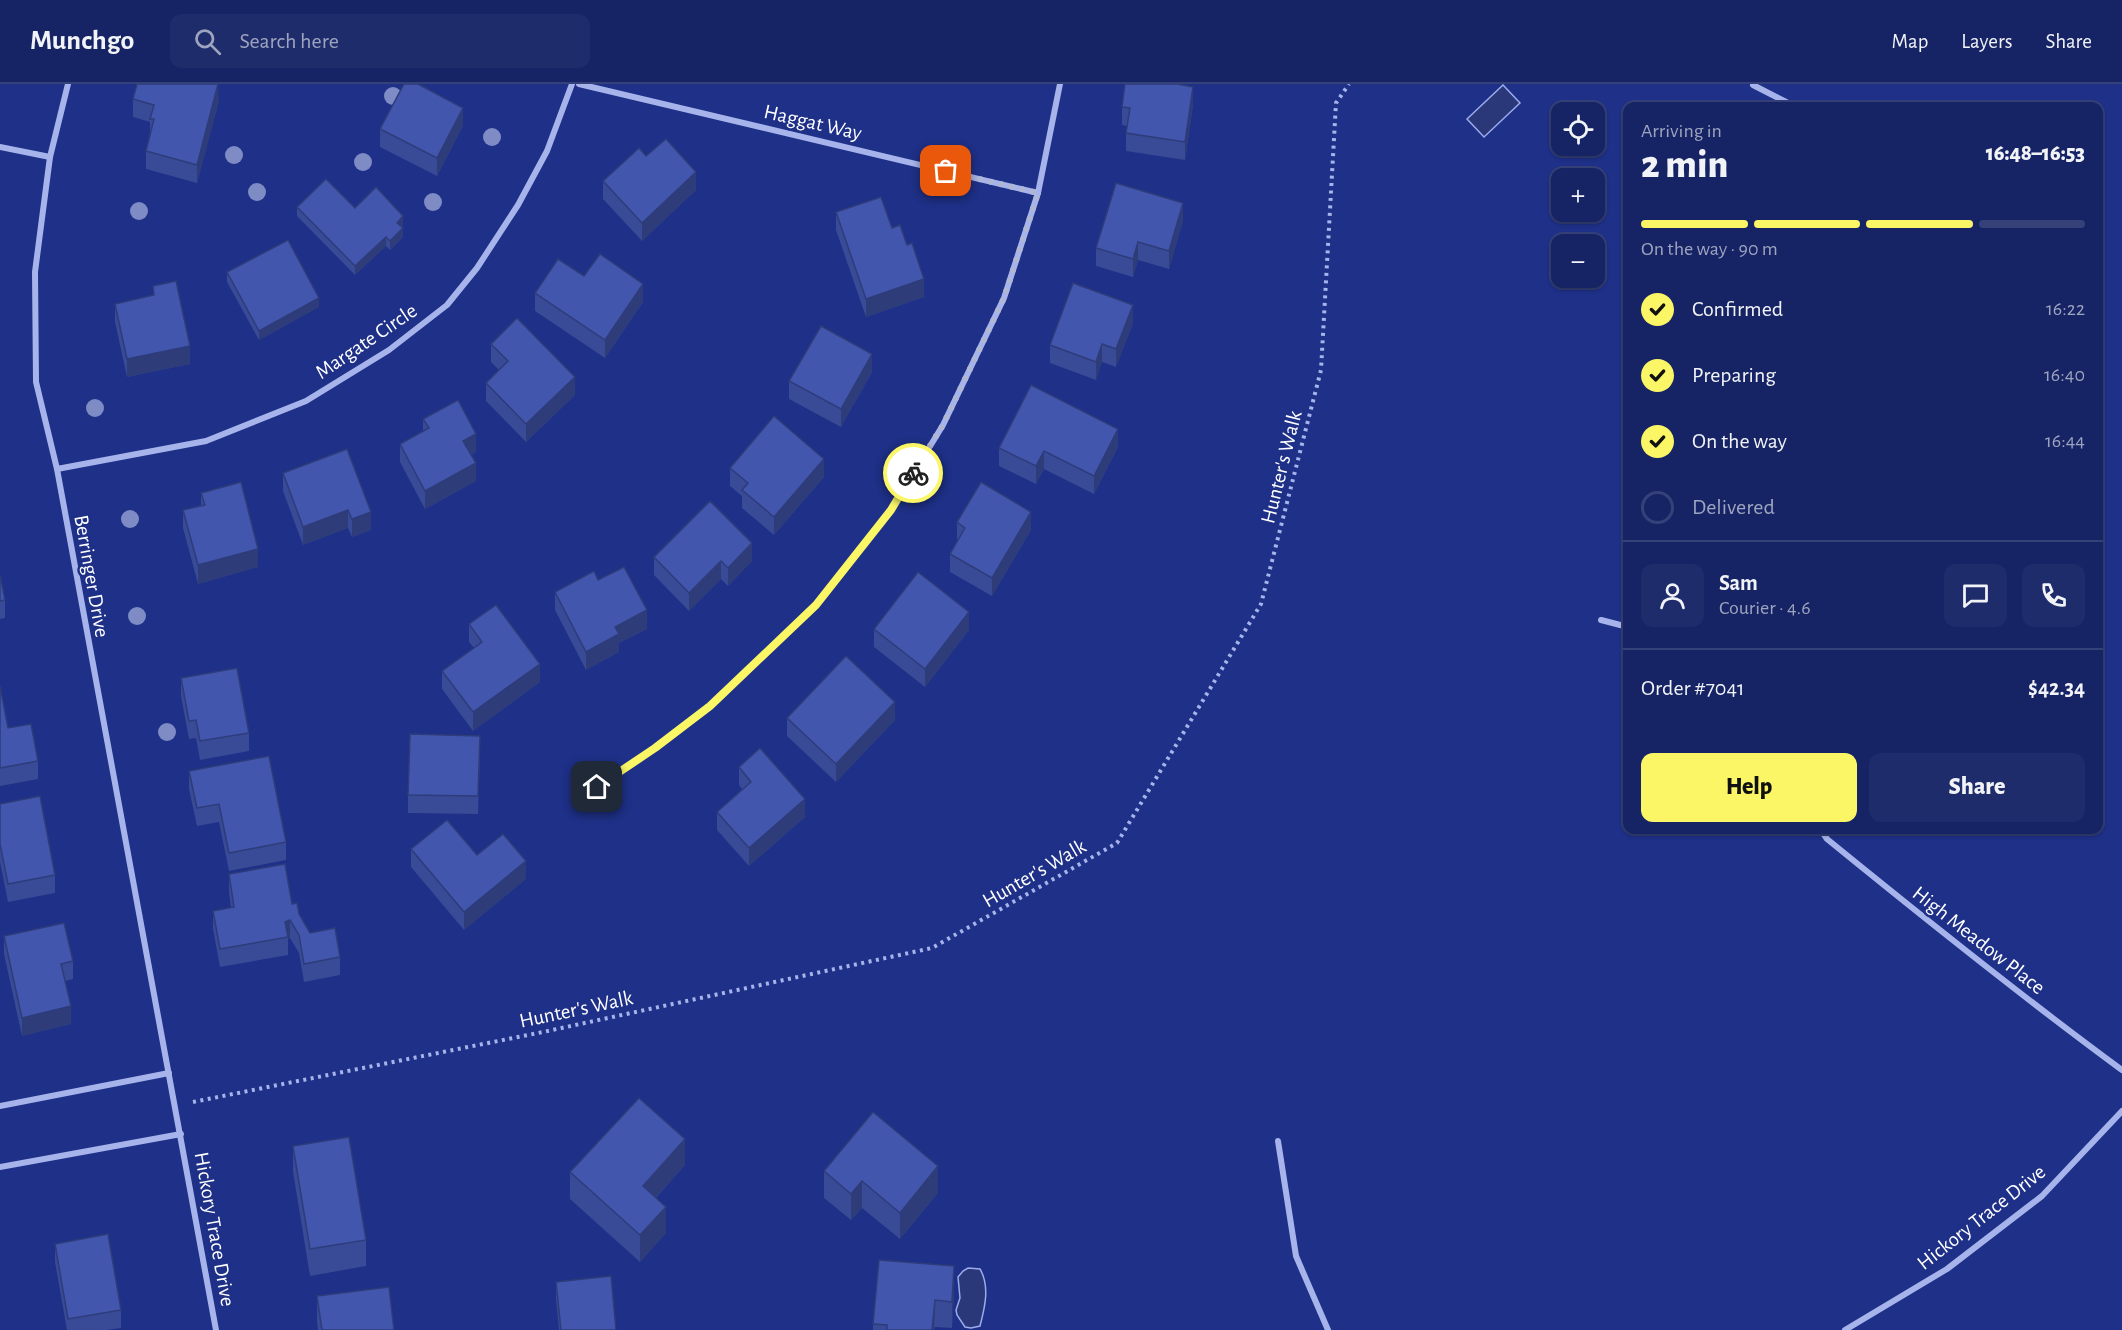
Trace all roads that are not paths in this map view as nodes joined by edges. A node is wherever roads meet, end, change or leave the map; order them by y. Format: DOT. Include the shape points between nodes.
graph roads {
  1 [pos="68,84"];
  2 [pos="572,84"];
  3 [pos="579,84"];
  4 [pos="1060,84"];
  5 [pos="1753,85"];
  6 [pos="1786,102"];
  7 [pos="0,147"];
  8 [pos="50,157"];
  9 [pos="1038,193"];
  10 [pos="57,469"];
  11 [pos="1600,620"];
  12 [pos="1623,626"];
  13 [pos="597,787"];
  14 [pos="1824,834"];
  15 [pos="2122,1070"];
  16 [pos="169,1073"];
  17 [pos="0,1106"];
  18 [pos="2122,1111"];
  19 [pos="181,1134"];
  20 [pos="1278,1142"];
  21 [pos="0,1167"];
  22 [pos="216,1330"];
  23 [pos="1328,1330"];
  24 [pos="1845,1330"];
  1 -- 8 [label="street, Berringer Drive"];
  2 -- 10 [label="street, Margate Circle" via="547,151 518,205 477,267 447,305 389,350 306,401 206,441"];
  3 -- 9 [label="street, Haggat Way"];
  4 -- 9 [label="street"];
  5 -- 6 [label="street"];
  7 -- 8 [label="street"];
  8 -- 10 [label="street, Berringer Drive" via="35,272 36,382"];
  9 -- 13 [label="street" via="994,320 943,425 891,510 816,605 718,699"];
  10 -- 16 [label="street, Berringer Drive"];
  11 -- 12 [label="street"];
  14 -- 15 [label="street, High Meadow Place" via="2052,1019"];
  16 -- 17 [label="street"];
  16 -- 19 [label="street, Hickory Trace Drive"];
  18 -- 24 [label="street, Hickory Trace Drive" via="2042,1196 1947,1269"];
  19 -- 21 [label="street, Hickory Trace Drive"];
  19 -- 22 [label="street, Hickory Trace Drive"];
  20 -- 23 [label="street" via="1296,1256"];
}
